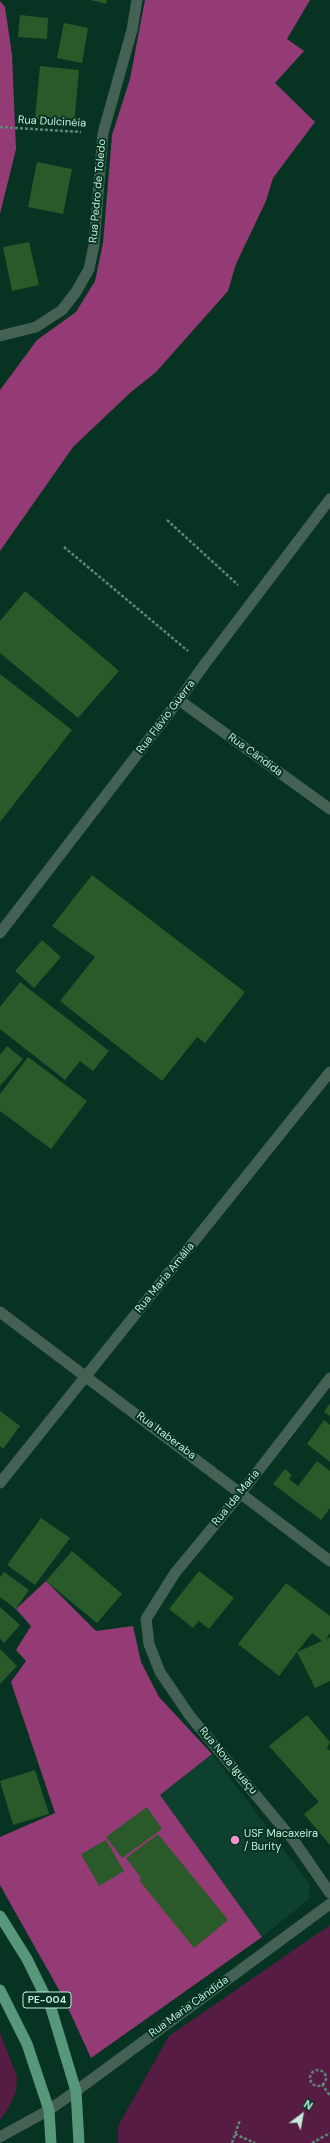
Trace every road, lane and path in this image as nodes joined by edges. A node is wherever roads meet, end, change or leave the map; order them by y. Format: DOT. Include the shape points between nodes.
graph roads {
  1 [pos="137,0"];
  2 [pos="0,127"];
  3 [pos="103,133"];
  4 [pos="0,336"];
  5 [pos="330,499"];
  6 [pos="167,520"];
  7 [pos="64,547"];
  8 [pos="255,600"];
  9 [pos="204,665"];
  10 [pos="179,700"];
  11 [pos="330,809"];
  12 [pos="0,933"];
  13 [pos="330,1072"];
  14 [pos="0,1312"];
  15 [pos="87,1376"];
  16 [pos="330,1378"];
  17 [pos="0,1483"];
  18 [pos="241,1493"];
  19 [pos="330,1561"];
  20 [pos="146,1619"];
  21 [pos="330,1893"];
  22 [pos="330,1904"];
  23 [pos="0,1916"];
  24 [pos="0,1990"];
  25 [pos="322,2084"];
  26 [pos="76,2091"];
  27 [pos="330,2096"];
  28 [pos="49,2110"];
  29 [pos="240,2120"];
  30 [pos="330,2133"];
  31 [pos="235,2134"];
  32 [pos="0,2136"];
  33 [pos="51,2143"];
  34 [pos="79,2143"];
  35 [pos="232,2143"];
  36 [pos="255,2143"];
  37 [pos="312,2143"];
  1 -- 3 [label="street, Rua Pedro de Toledo" via="132,30"];
  2 -- 3 [label="path, Rua Dulcinéia"];
  3 -- 4 [label="street, Rua Pedro de Toledo" via="94,245 88,269 76,292 62,310 36,327"];
  5 -- 8 [label="street, Rua Flávio Guerra"];
  6 -- 8 [label="path"];
  7 -- 9 [label="path"];
  8 -- 9 [label="street, Rua Flávio Guerra"];
  9 -- 10 [label="street, Rua Flávio Guerra"];
  10 -- 11 [label="street, Rua Cândida"];
  10 -- 12 [label="street, Rua Flávio Guerra"];
  13 -- 15 [label="street, Rua Maria Amália"];
  14 -- 15 [label="street, Rua Itaberaba"];
  15 -- 17 [label="street, Rua Maria Amália"];
  15 -- 18 [label="street, Rua Itaberaba"];
  16 -- 18 [label="street, Rua Ida Maria"];
  18 -- 19 [label="street, Rua Itaberaba"];
  18 -- 20 [label="street, Rua Ida Maria" via="175,1573"];
  20 -- 21 [label="street, Rua Nova Iguaçu" via="149,1644 160,1672 190,1716 294,1841"];
  22 -- 26 [label="street, Rua Maria Cândida"];
  23 -- 26 [label="main road, PE-004" via="27,1959 51,2008"];
  24 -- 28 [label="main road, PE-004" via="27,2044"];
  25 -- 25 [label="path" via="325,2075 322,2071 315,2070 311,2074 311,2081 316,2085"];
  25 -- 27 [label="path"];
  26 -- 28 [label="street, Rua Maria Cândida"];
  26 -- 34 [label="main road, PE-004"];
  28 -- 32 [label="street, Rua Maria Cândida"];
  28 -- 33 [label="main road, PE-004"];
  29 -- 31 [label="path"];
  30 -- 37 [label="path"];
  31 -- 35 [label="path"];
  31 -- 36 [label="path"];
}
